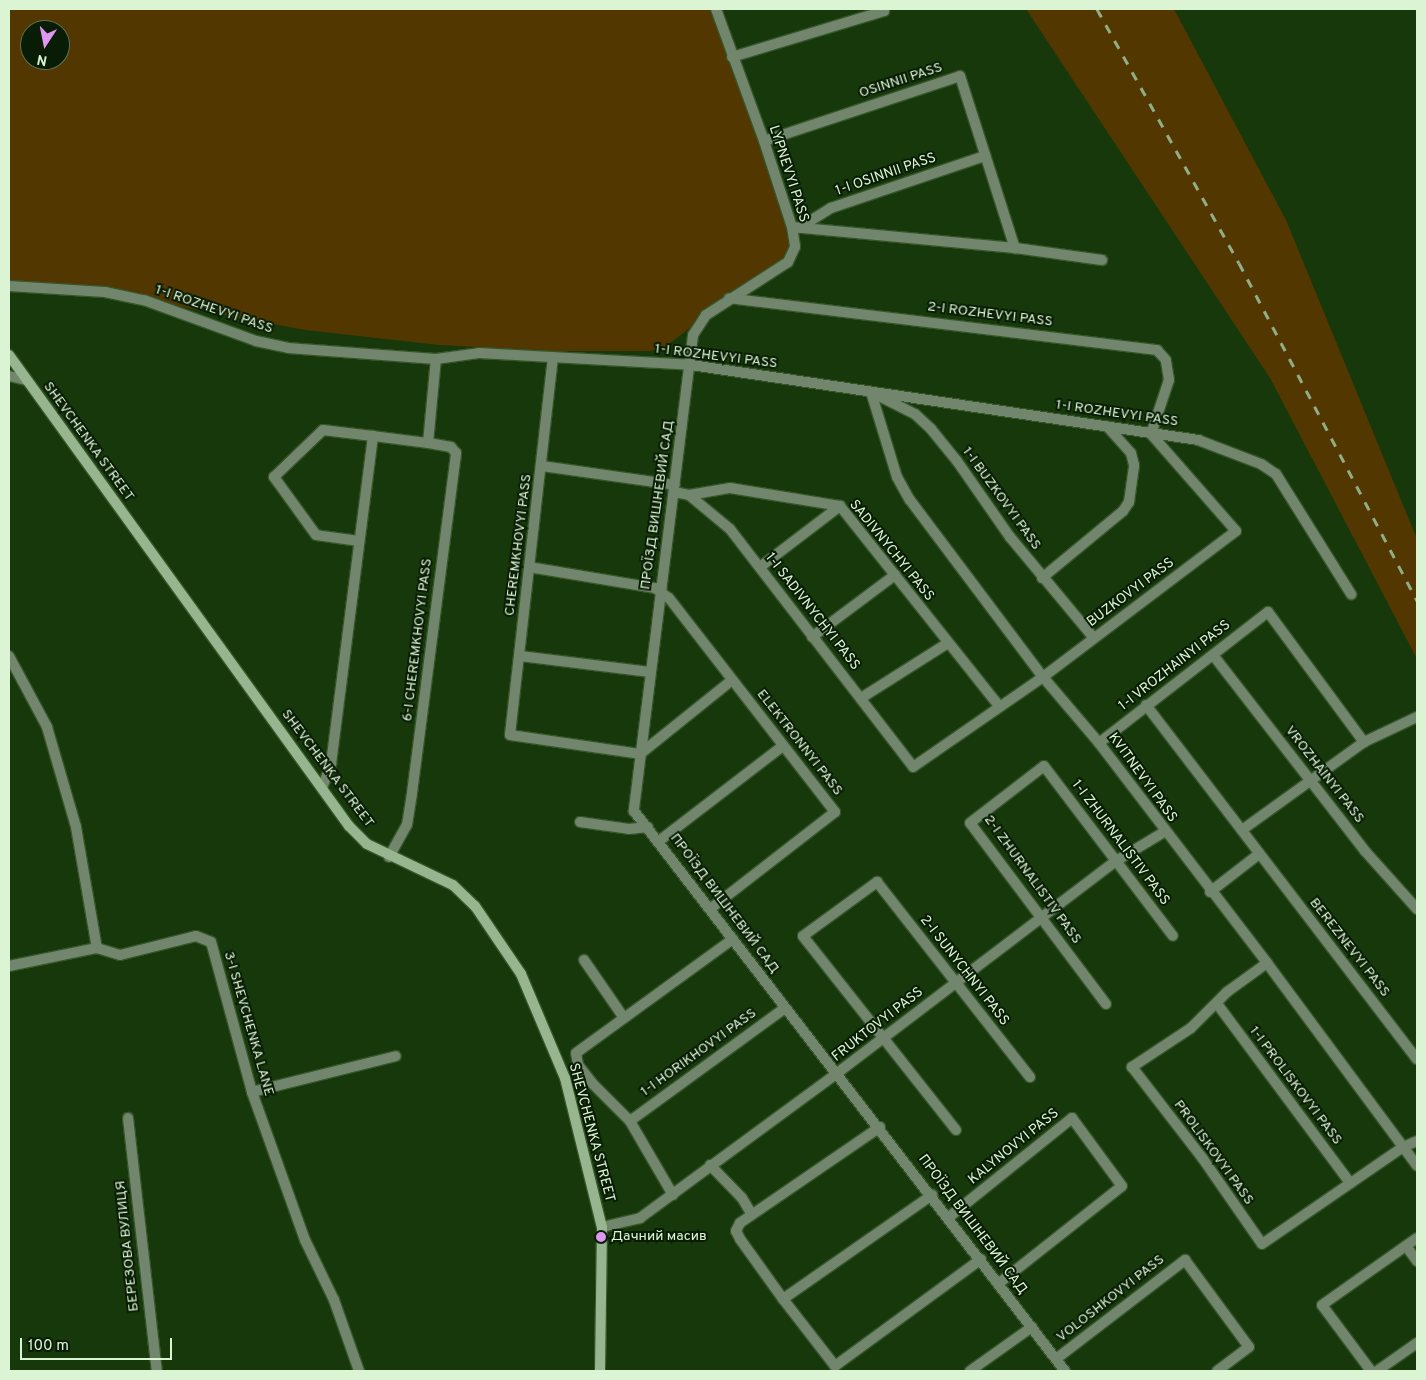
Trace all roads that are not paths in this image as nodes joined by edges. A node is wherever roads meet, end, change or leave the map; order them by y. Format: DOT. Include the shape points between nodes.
graph roads {
  1 [pos="716,9"];
  2 [pos="883,10"];
  3 [pos="732,57"];
  4 [pos="764,140"];
  5 [pos="985,156"];
  6 [pos="796,228"];
  7 [pos="1015,248"];
  8 [pos="1102,260"];
  9 [pos="9,286"];
  10 [pos="729,298"];
  11 [pos="9,355"];
  12 [pos="553,357"];
  13 [pos="436,359"];
  14 [pos="691,365"];
  15 [pos="9,376"];
  16 [pos="26,380"];
  17 [pos="871,392"];
  18 [pos="1107,426"];
  19 [pos="1151,434"];
  20 [pos="373,436"];
  21 [pos="428,443"];
  22 [pos="542,466"];
  23 [pos="674,488"];
  24 [pos="689,495"];
  25 [pos="840,506"];
  26 [pos="359,541"];
  27 [pos="529,566"];
  28 [pos="760,567"];
  29 [pos="895,575"];
  30 [pos="1042,578"];
  31 [pos="660,592"];
  32 [pos="1351,594"];
  33 [pos="812,637"];
  34 [pos="1094,638"];
  35 [pos="948,643"];
  36 [pos="1213,655"];
  37 [pos="9,656"];
  38 [pos="520,656"];
  39 [pos="650,672"];
  40 [pos="1043,677"];
  41 [pos="732,680"];
  42 [pos="861,698"];
  43 [pos="1146,705"];
  44 [pos="1000,706"];
  45 [pos="1417,717"];
  46 [pos="1364,742"];
  47 [pos="1099,743"];
  48 [pos="783,746"];
  49 [pos="640,754"];
  50 [pos="1044,766"];
  51 [pos="913,767"];
  52 [pos="1310,781"];
  53 [pos="322,788"];
  54 [pos="580,822"];
  55 [pos="648,827"];
  56 [pos="1242,830"];
  57 [pos="1164,832"];
  58 [pos="659,841"];
  59 [pos="1259,854"];
  60 [pos="390,856"];
  61 [pos="1116,861"];
  62 [pos="1210,892"];
  63 [pos="710,909"];
  64 [pos="1417,909"];
  65 [pos="1040,919"];
  66 [pos="1173,936"];
  67 [pos="733,939"];
  68 [pos="97,948"];
  69 [pos="584,960"];
  70 [pos="1267,962"];
  71 [pos="9,966"];
  72 [pos="954,984"];
  73 [pos="1106,1004"];
  74 [pos="1218,1004"];
  75 [pos="785,1008"];
  76 [pos="624,1018"];
  77 [pos="883,1037"];
  78 [pos="396,1056"];
  79 [pos="1417,1059"];
  80 [pos="836,1074"];
  81 [pos="1030,1077"];
  82 [pos="252,1092"];
  83 [pos="128,1118"];
  84 [pos="630,1121"];
  85 [pos="880,1127"];
  86 [pos="956,1130"];
  87 [pos="1417,1141"];
  88 [pos="1403,1147"];
  89 [pos="710,1165"];
  90 [pos="1417,1166"];
  91 [pos="1350,1183"];
  92 [pos="673,1195"];
  93 [pos="932,1195"];
  94 [pos="751,1213"];
  95 [pos="949,1216"];
  96 [pos="602,1228"];
  97 [pos="1417,1238"];
  98 [pos="1406,1246"];
  99 [pos="981,1259"];
  100 [pos="1417,1261"];
  101 [pos="999,1283"];
  102 [pos="783,1299"];
  103 [pos="1032,1326"];
  104 [pos="1417,1343"];
  105 [pos="1056,1359"];
  106 [pos="157,1371"];
  107 [pos="359,1371"];
  108 [pos="600,1371"];
  109 [pos="970,1371"];
  110 [pos="1065,1371"];
  111 [pos="1216,1371"];
  112 [pos="1371,1371"];
  113 [pos="1377,1371"];
  1 -- 3 [label="street, LYPNEVYI PASS"];
  2 -- 3 [label="street"];
  3 -- 4 [label="street, LYPNEVYI PASS"];
  4 -- 5 [label="street, OSINNII PASS" via="960,76"];
  4 -- 6 [label="street, LYPNEVYI PASS"];
  5 -- 6 [label="street, 1-I OSINNII PASS" via="831,208"];
  5 -- 7 [label="street, OSINNII PASS"];
  6 -- 7 [label="street"];
  6 -- 10 [label="street, LYPNEVYI PASS" via="795,247 790,259"];
  7 -- 8 [label="street"];
  9 -- 13 [label="street, 1-I ROZHEVYI PASS" via="105,292 144,300 273,346"];
  10 -- 14 [label="street, LYPNEVYI PASS" via="696,327"];
  10 -- 19 [label="street, 2-I ROZHEVYI PASS" via="1157,350 1166,360 1169,380"];
  11 -- 16 [label="street, SHEVCHENKA STREET"];
  12 -- 13 [label="street, 1-I ROZHEVYI PASS" via="480,353"];
  12 -- 14 [label="street, 1-I ROZHEVYI PASS"];
  12 -- 22 [label="street, CHEREMKHOVYI PASS"];
  13 -- 21 [label="street"];
  14 -- 17 [label="street, 1-I ROZHEVYI PASS"];
  14 -- 23 [label="street, ПРОЇЗД ВИШНЕВИЙ САД"];
  15 -- 16 [label="street"];
  16 -- 53 [label="street, SHEVCHENKA STREET"];
  17 -- 18 [label="street, 1-I ROZHEVYI PASS"];
  17 -- 30 [label="street, 1-I BUZKOVYI PASS" via="914,414 931,428"];
  17 -- 40 [label="street, KVITNEVYI PASS" via="897,477 906,492"];
  18 -- 19 [label="street, 1-I ROZHEVYI PASS"];
  18 -- 30 [label="street" via="1131,453 1134,465 1129,502"];
  19 -- 32 [label="street, 1-I ROZHEVYI PASS" via="1198,440 1270,469 1286,488"];
  19 -- 34 [label="street, BUZKOVYI PASS" via="1236,531"];
  20 -- 21 [label="street, 6-I CHEREMKHOVYI PASS"];
  20 -- 26 [label="street"];
  20 -- 26 [label="street, 6-I CHEREMKHOVYI PASS" via="323,430 274,477 316,535"];
  21 -- 60 [label="street, 6-I CHEREMKHOVYI PASS" via="451,447 456,453 412,793 406,825"];
  22 -- 23 [label="street, 1-I SADIVNYCHYI PASS"];
  22 -- 27 [label="street, CHEREMKHOVYI PASS"];
  23 -- 24 [label="street, 1-I SADIVNYCHYI PASS"];
  23 -- 31 [label="street, ПРОЇЗД ВИШНЕВИЙ САД"];
  24 -- 25 [label="street, SADIVNYCHYI PASS" via="730,488"];
  24 -- 28 [label="street, 1-I SADIVNYCHYI PASS" via="730,529"];
  25 -- 28 [label="street"];
  25 -- 29 [label="street, SADIVNYCHYI PASS"];
  26 -- 53 [label="street" via="330,764"];
  27 -- 31 [label="street" via="655,588"];
  27 -- 38 [label="street, CHEREMKHOVYI PASS"];
  28 -- 33 [label="street, 1-I SADIVNYCHYI PASS"];
  29 -- 33 [label="street"];
  29 -- 35 [label="street, SADIVNYCHYI PASS"];
  30 -- 34 [label="street, 1-I BUZKOVYI PASS"];
  31 -- 39 [label="street, ПРОЇЗД ВИШНЕВИЙ САД"];
  31 -- 41 [label="street, ELEKTRONNYI PASS" via="669,598"];
  33 -- 42 [label="street, 1-I SADIVNYCHYI PASS"];
  34 -- 40 [label="street, BUZKOVYI PASS"];
  35 -- 42 [label="street"];
  35 -- 44 [label="street, SADIVNYCHYI PASS"];
  36 -- 43 [label="street, 1-I VROZHAINYI PASS"];
  36 -- 46 [label="street, 1-I VROZHAINYI PASS" via="1268,612"];
  36 -- 52 [label="street, VROZHAINYI PASS"];
  37 -- 68 [label="street" via="47,726 76,827"];
  38 -- 39 [label="street"];
  38 -- 49 [label="street, CHEREMKHOVYI PASS" via="510,735"];
  39 -- 49 [label="street, ПРОЇЗД ВИШНЕВИЙ САД"];
  40 -- 44 [label="street, BUZKOVYI PASS"];
  40 -- 47 [label="street, KVITNEVYI PASS"];
  41 -- 48 [label="street, ELEKTRONNYI PASS"];
  41 -- 49 [label="street"];
  42 -- 51 [label="street, 1-I SADIVNYCHYI PASS"];
  43 -- 47 [label="street, 1-I VROZHAINYI PASS"];
  43 -- 56 [label="street, BEREZNEVYI PASS"];
  44 -- 51 [label="street, BUZKOVYI PASS"];
  45 -- 46 [label="street"];
  46 -- 52 [label="street"];
  47 -- 57 [label="street, KVITNEVYI PASS"];
  48 -- 58 [label="street"];
  48 -- 63 [label="street, ELEKTRONNYI PASS" via="835,812"];
  49 -- 55 [label="street, ПРОЇЗД ВИШНЕВИЙ САД" via="634,811"];
  50 -- 61 [label="street, 1-I ZHURNALISTIV PASS"];
  50 -- 65 [label="street, 2-I ZHURNALISTIV PASS" via="970,822"];
  52 -- 56 [label="street"];
  52 -- 64 [label="street, VROZHAINYI PASS" via="1365,851"];
  53 -- 60 [label="street, SHEVCHENKA STREET" via="349,826 367,844"];
  54 -- 55 [label="street" via="629,829"];
  55 -- 58 [label="street, ПРОЇЗД ВИШНЕВИЙ САД"];
  56 -- 59 [label="street, BEREZNEVYI PASS"];
  57 -- 61 [label="street, FRUKTOVYI PASS"];
  57 -- 62 [label="street, KVITNEVYI PASS"];
  58 -- 63 [label="street, ПРОЇЗД ВИШНЕВИЙ САД"];
  59 -- 62 [label="street"];
  59 -- 79 [label="street, BEREZNEVYI PASS"];
  60 -- 96 [label="street, SHEVCHENKA STREET" via="453,885 475,906 521,974 565,1078"];
  61 -- 65 [label="street, FRUKTOVYI PASS"];
  61 -- 66 [label="street, 1-I ZHURNALISTIV PASS"];
  62 -- 70 [label="street, KVITNEVYI PASS"];
  63 -- 67 [label="street, ПРОЇЗД ВИШНЕВИЙ САД"];
  65 -- 72 [label="street, FRUKTOVYI PASS"];
  65 -- 73 [label="street, 2-I ZHURNALISTIV PASS"];
  67 -- 75 [label="street, ПРОЇЗД ВИШНЕВИЙ САД"];
  67 -- 76 [label="street"];
  68 -- 71 [label="street"];
  68 -- 82 [label="street, 3-I SHEVCHENKA LANE" via="120,955 196,936 211,942"];
  69 -- 76 [label="street"];
  70 -- 74 [label="street, PROLISKOVYI PASS" via="1227,992"];
  70 -- 88 [label="street, KVITNEVYI PASS"];
  72 -- 77 [label="street, FRUKTOVYI PASS"];
  72 -- 77 [label="street, 2-I SUNYCHNYI PASS" via="877,882 803,936"];
  72 -- 81 [label="street, 2-I SUNYCHNYI PASS"];
  74 -- 91 [label="street, 1-I PROLISKOVYI PASS"];
  74 -- 91 [label="street, PROLISKOVYI PASS" via="1191,1028 1132,1067 1203,1159 1262,1244"];
  75 -- 80 [label="street, ПРОЇЗД ВИШНЕВИЙ САД"];
  75 -- 84 [label="street, 1-I HORIKHOVYI PASS"];
  76 -- 84 [label="street" via="576,1053 578,1065 588,1078"];
  77 -- 80 [label="street, FRUKTOVYI PASS"];
  77 -- 86 [label="street"];
  78 -- 82 [label="street"];
  80 -- 85 [label="street, ПРОЇЗД ВИШНЕВИЙ САД"];
  80 -- 89 [label="street, FRUKTOVYI PASS"];
  82 -- 107 [label="street, 3-I SHEVCHENKA LANE" via="305,1240 334,1300"];
  83 -- 106 [label="street, БЕРЕЗОВА ВУЛИЦЯ"];
  84 -- 92 [label="street"];
  85 -- 93 [label="street, ПРОЇЗД ВИШНЕВИЙ САД"];
  85 -- 94 [label="street"];
  87 -- 88 [label="street, PROLISKOVYI PASS"];
  88 -- 90 [label="street, KVITNEVYI PASS"];
  88 -- 91 [label="street, PROLISKOVYI PASS"];
  89 -- 92 [label="street, FRUKTOVYI PASS"];
  89 -- 94 [label="street" via="742,1198"];
  92 -- 96 [label="street, FRUKTOVYI PASS" via="640,1218"];
  93 -- 95 [label="street, ПРОЇЗД ВИШНЕВИЙ САД"];
  93 -- 102 [label="street"];
  94 -- 102 [label="street" via="736,1231"];
  95 -- 99 [label="street, ПРОЇЗД ВИШНЕВИЙ САД"];
  95 -- 101 [label="street, KALYNOVYI PASS" via="1072,1118 1122,1186"];
  96 -- 108 [label="street, SHEVCHENKA STREET"];
  97 -- 98 [label="street"];
  98 -- 100 [label="street"];
  98 -- 112 [label="street" via="1322,1305"];
  99 -- 101 [label="street, ПРОЇЗД ВИШНЕВИЙ САД"];
  99 -- 102 [label="street" via="835,1366"];
  101 -- 103 [label="street, ПРОЇЗД ВИШНЕВИЙ САД"];
  103 -- 105 [label="street, ПРОЇЗД ВИШНЕВИЙ САД"];
  103 -- 109 [label="street"];
  104 -- 113 [label="street"];
  105 -- 110 [label="street, ПРОЇЗД ВИШНЕВИЙ САД"];
  105 -- 111 [label="street, VOLOSHKOVYI PASS" via="1184,1260 1249,1346"];
}
